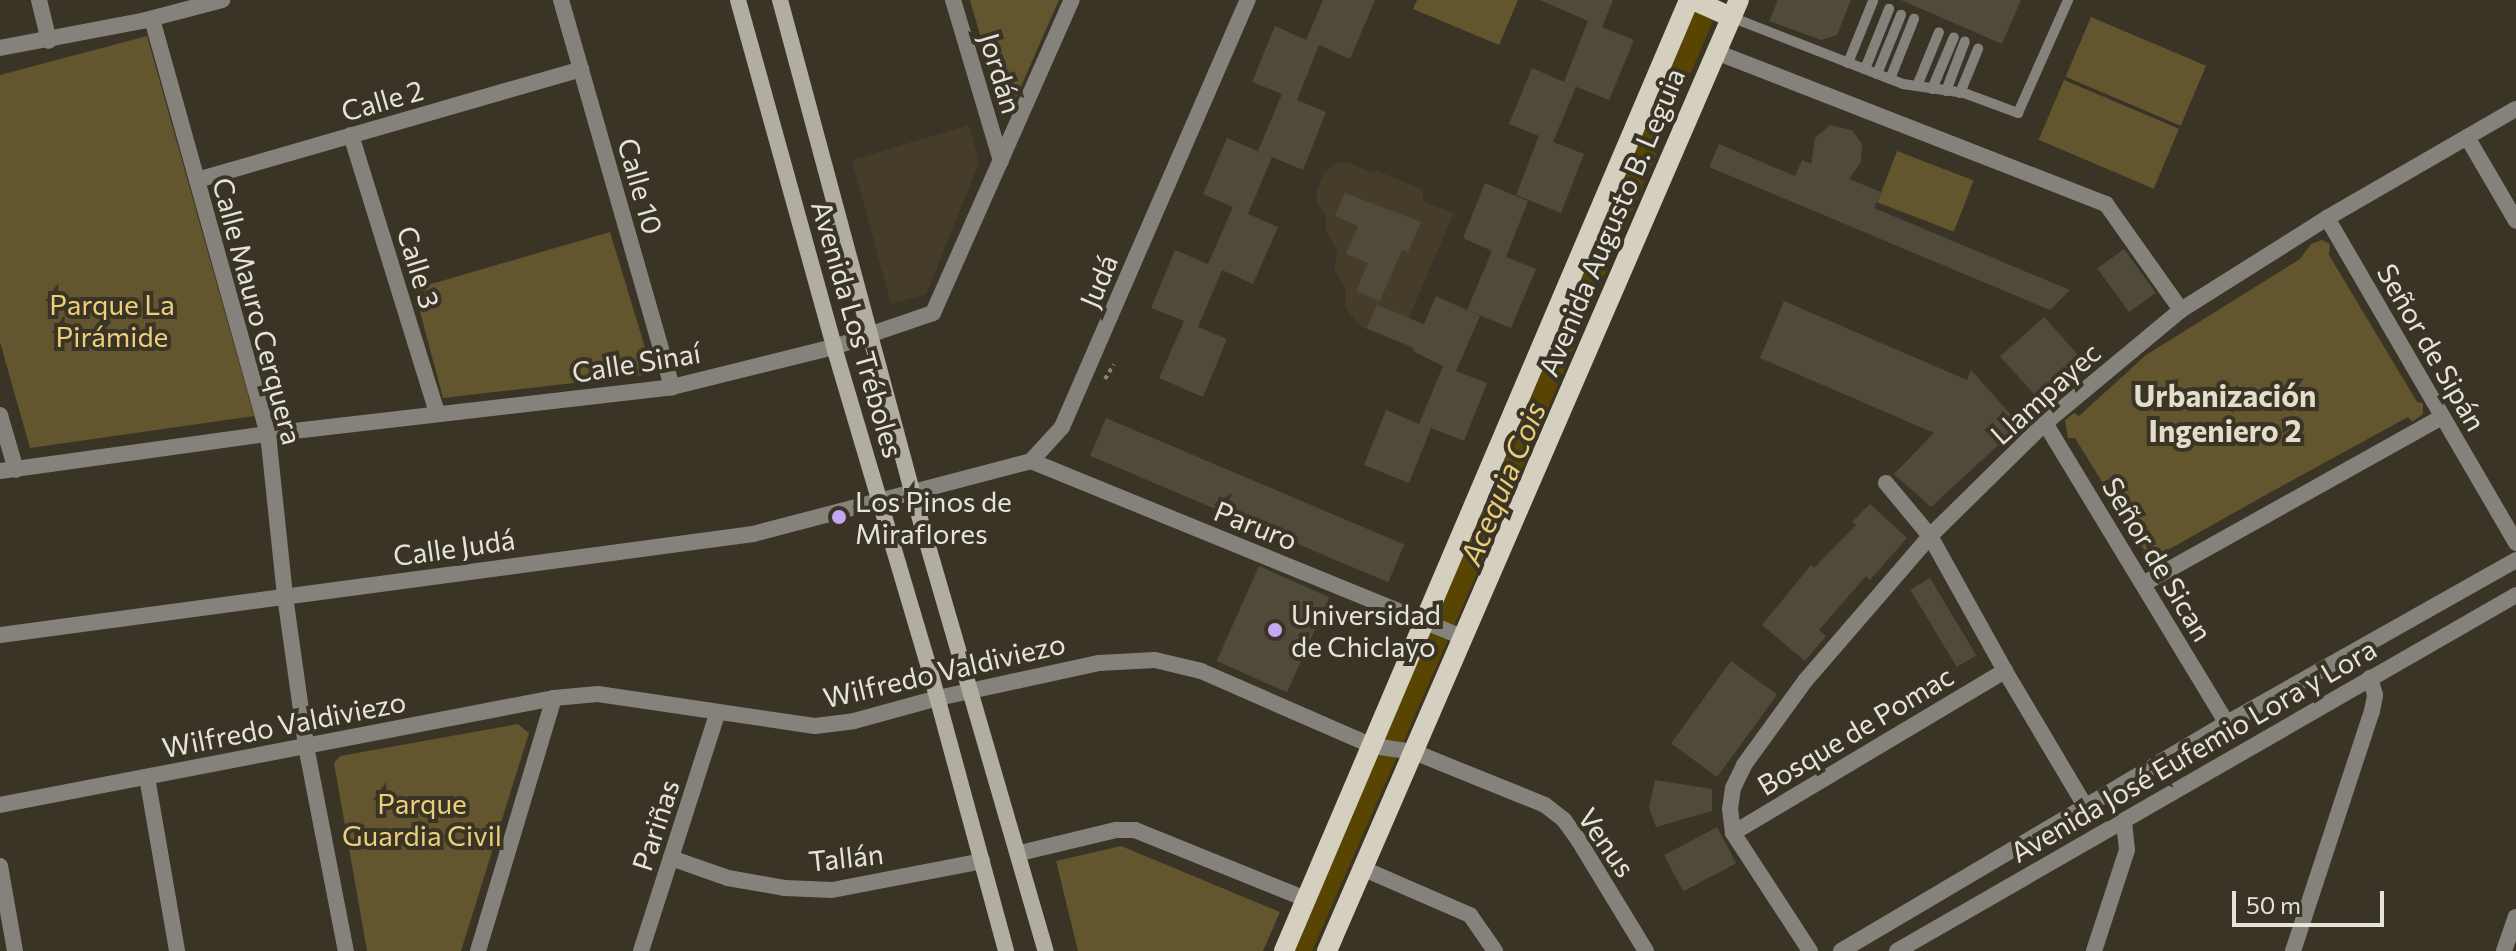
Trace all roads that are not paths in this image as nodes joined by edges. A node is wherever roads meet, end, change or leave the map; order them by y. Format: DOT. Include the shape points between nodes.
graph roads {
  1 [pos="39,0"];
  2 [pos="222,0"];
  3 [pos="561,0"];
  4 [pos="738,0"];
  5 [pos="780,0"];
  6 [pos="953,0"];
  7 [pos="1072,0"];
  8 [pos="1248,0"];
  9 [pos="1691,0"];
  10 [pos="2068,0"];
  11 [pos="1873,1"];
  12 [pos="1735,8"];
  13 [pos="1889,9"];
  14 [pos="1901,15"];
  15 [pos="152,19"];
  16 [pos="1914,19"];
  17 [pos="1939,32"];
  18 [pos="49,41"];
  19 [pos="0,48"];
  20 [pos="1978,49"];
  21 [pos="1716,52"];
  22 [pos="1848,63"];
  23 [pos="581,69"];
  24 [pos="1865,69"];
  25 [pos="1877,74"];
  26 [pos="1890,79"];
  27 [pos="1917,86"];
  28 [pos="1932,89"];
  29 [pos="1946,91"];
  30 [pos="1960,93"];
  31 [pos="2516,109"];
  32 [pos="351,135"];
  33 [pos="2467,137"];
  34 [pos="1001,161"];
  35 [pos="197,180"];
  36 [pos="2327,218"];
  37 [pos="2516,221"];
  38 [pos="2181,310"];
  39 [pos="871,333"];
  40 [pos="834,347"];
  41 [pos="672,387"];
  42 [pos="437,413"];
  43 [pos="0,415"];
  44 [pos="2442,417"];
  45 [pos="2045,423"];
  46 [pos="268,434"];
  47 [pos="1031,461"];
  48 [pos="8,470"];
  49 [pos="1886,483"];
  50 [pos="912,491"];
  51 [pos="881,500"];
  52 [pos="1930,536"];
  53 [pos="2516,543"];
  54 [pos="2516,560"];
  55 [pos="2143,584"];
  56 [pos="2516,595"];
  57 [pos="285,596"];
  58 [pos="1427,622"];
  59 [pos="0,635"];
  60 [pos="1461,637"];
  61 [pos="2005,671"];
  62 [pos="2370,678"];
  63 [pos="972,690"];
  64 [pos="554,698"];
  65 [pos="938,698"];
  66 [pos="717,714"];
  67 [pos="2227,723"];
  68 [pos="306,746"];
  69 [pos="1374,746"];
  70 [pos="1414,752"];
  71 [pos="147,777"];
  72 [pos="0,805"];
  73 [pos="2085,806"];
  74 [pos="2124,821"];
  75 [pos="1733,833"];
  76 [pos="1020,853"];
  77 [pos="671,858"];
  78 [pos="982,861"];
  79 [pos="0,866"];
  80 [pos="1364,869"];
  81 [pos="1306,899"];
  82 [pos="2516,917"];
  83 [pos="15,951"];
  84 [pos="177,951"];
  85 [pos="346,951"];
  86 [pos="478,951"];
  87 [pos="641,951"];
  88 [pos="1006,951"];
  89 [pos="1046,951"];
  90 [pos="1284,951"];
  91 [pos="1327,951"];
  92 [pos="1495,951"];
  93 [pos="1646,951"];
  94 [pos="1810,951"];
  95 [pos="1841,951"];
  96 [pos="1897,951"];
  97 [pos="2094,951"];
  98 [pos="2293,951"];
  99 [pos="2504,951"];
  1 -- 18 [label="street"];
  2 -- 15 [label="street"];
  3 -- 23 [label="street, Calle 10"];
  4 -- 40 [label="main road, Avenida Los Tréboles"];
  5 -- 39 [label="main road, Avenida Los Tréboles"];
  6 -- 34 [label="street, Jordán"];
  7 -- 34 [label="street, Calle Sinaí"];
  8 -- 47 [label="street, Judá" via="1062,427"];
  9 -- 12 [label="main road"];
  9 -- 58 [label="main road, Avenida Augusto B. Leguia"];
  10 -- 30 [label="lane" via="2018,113"];
  11 -- 22 [label="lane"];
  12 -- 21 [label="main road, Avenida Augusto B. Leguia"];
  12 -- 22 [label="lane"];
  13 -- 24 [label="lane"];
  14 -- 25 [label="lane"];
  15 -- 18 [label="street"];
  15 -- 35 [label="street, Calle Mauro Cerquera"];
  16 -- 26 [label="lane"];
  17 -- 27 [label="lane"];
  18 -- 19 [label="street"];
  20 -- 30 [label="lane"];
  21 -- 38 [label="street" via="2106,204"];
  21 -- 60 [label="main road, Avenida Augusto B. Leguia"];
  22 -- 24 [label="lane"];
  23 -- 32 [label="street, Calle 2"];
  23 -- 41 [label="street, Calle 10"];
  24 -- 25 [label="lane"];
  25 -- 26 [label="lane"];
  26 -- 27 [label="lane"];
  27 -- 28 [label="lane"];
  28 -- 29 [label="lane"];
  28 -- 29 [label="lane" via="1960,39"];
  29 -- 30 [label="lane"];
  31 -- 33 [label="street, Llampayec"];
  32 -- 35 [label="street, Calle 2"];
  32 -- 42 [label="street, Calle 3"];
  33 -- 36 [label="street, Llampayec"];
  33 -- 37 [label="street"];
  34 -- 39 [label="street, Calle Sinaí" via="933,313"];
  35 -- 46 [label="street, Calle Mauro Cerquera"];
  36 -- 38 [label="street, Llampayec"];
  36 -- 44 [label="street, Señor de Sipán"];
  38 -- 45 [label="street, Llampayec"];
  39 -- 40 [label="street, Calle Sinaí"];
  39 -- 50 [label="main road, Avenida Los Tréboles"];
  40 -- 41 [label="street, Calle Sinaí"];
  40 -- 51 [label="main road, Avenida Los Tréboles"];
  41 -- 42 [label="street, Calle Sinaí"];
  42 -- 46 [label="street, Calle Sinaí"];
  43 -- 48 [label="street"];
  44 -- 53 [label="street, Señor de Sipán"];
  44 -- 55 [label="street"];
  45 -- 52 [label="street, Llampayec"];
  45 -- 55 [label="street, Señor de Sican"];
  46 -- 48 [label="street, Calle Sinaí"];
  46 -- 57 [label="street, Calle Mauro Cerquera"];
  47 -- 50 [label="street"];
  47 -- 58 [label="street, Paruro"];
  49 -- 52 [label="street"];
  50 -- 51 [label="street, Calle Judá"];
  50 -- 63 [label="main road, Avenida Los Tréboles"];
  51 -- 57 [label="street, Calle Judá" via="753,534"];
  51 -- 65 [label="main road, Avenida Los Tréboles"];
  52 -- 61 [label="street"];
  52 -- 75 [label="street, Llampayec" via="1805,681 1744,765 1733,788"];
  54 -- 67 [label="street"];
  55 -- 67 [label="street, Señor de Sican"];
  56 -- 62 [label="street, Avenida José Eufemio Lora y Lora"];
  57 -- 59 [label="street, Calle Judá"];
  57 -- 68 [label="street, Calle Mauro Cerquera"];
  58 -- 60 [label="street, Paruro"];
  58 -- 69 [label="main road, Avenida Augusto B. Leguia"];
  60 -- 70 [label="main road, Avenida Augusto B. Leguia"];
  61 -- 73 [label="street"];
  61 -- 75 [label="street, Bosque de Pomac"];
  62 -- 74 [label="street, Avenida José Eufemio Lora y Lora"];
  62 -- 98 [label="street" via="2372,711"];
  63 -- 65 [label="street, Wilfredo Valdiviezo"];
  63 -- 69 [label="street, Wilfredo Valdiviezo" via="1099,663 1177,663"];
  63 -- 76 [label="main road, Avenida Los Tréboles"];
  64 -- 66 [label="street, Wilfredo Valdiviezo" via="598,694"];
  64 -- 68 [label="street, Wilfredo Valdiviezo"];
  64 -- 86 [label="street"];
  65 -- 66 [label="street, Wilfredo Valdiviezo" via="815,726"];
  65 -- 78 [label="main road, Avenida Los Tréboles"];
  66 -- 77 [label="street, Pariñas"];
  67 -- 73 [label="street"];
  68 -- 71 [label="street, Wilfredo Valdiviezo"];
  68 -- 85 [label="street, Calle Mauro Cerquera"];
  69 -- 70 [label="street, Wilfredo Valdiviezo"];
  69 -- 81 [label="main road, Avenida Augusto B. Leguia"];
  70 -- 80 [label="main road, Avenida Augusto B. Leguia"];
  70 -- 93 [label="street, Venus" via="1522,793 1564,820"];
  71 -- 72 [label="street, Wilfredo Valdiviezo"];
  71 -- 84 [label="street"];
  73 -- 95 [label="street"];
  74 -- 96 [label="street, Avenida José Eufemio Lora y Lora"];
  74 -- 97 [label="street" via="2127,850"];
  75 -- 94 [label="street"];
  76 -- 81 [label="street" via="1135,830"];
  76 -- 89 [label="main road, Avenida Los Tréboles"];
  77 -- 78 [label="street, Tallán" via="728,878 832,890"];
  77 -- 87 [label="street, Pariñas"];
  78 -- 88 [label="main road, Avenida Los Tréboles"];
  79 -- 83 [label="street"];
  80 -- 91 [label="main road, Avenida Augusto B. Leguia"];
  80 -- 92 [label="street" via="1470,915"];
  81 -- 90 [label="main road, Avenida Augusto B. Leguia"];
  82 -- 99 [label="street"];
}
